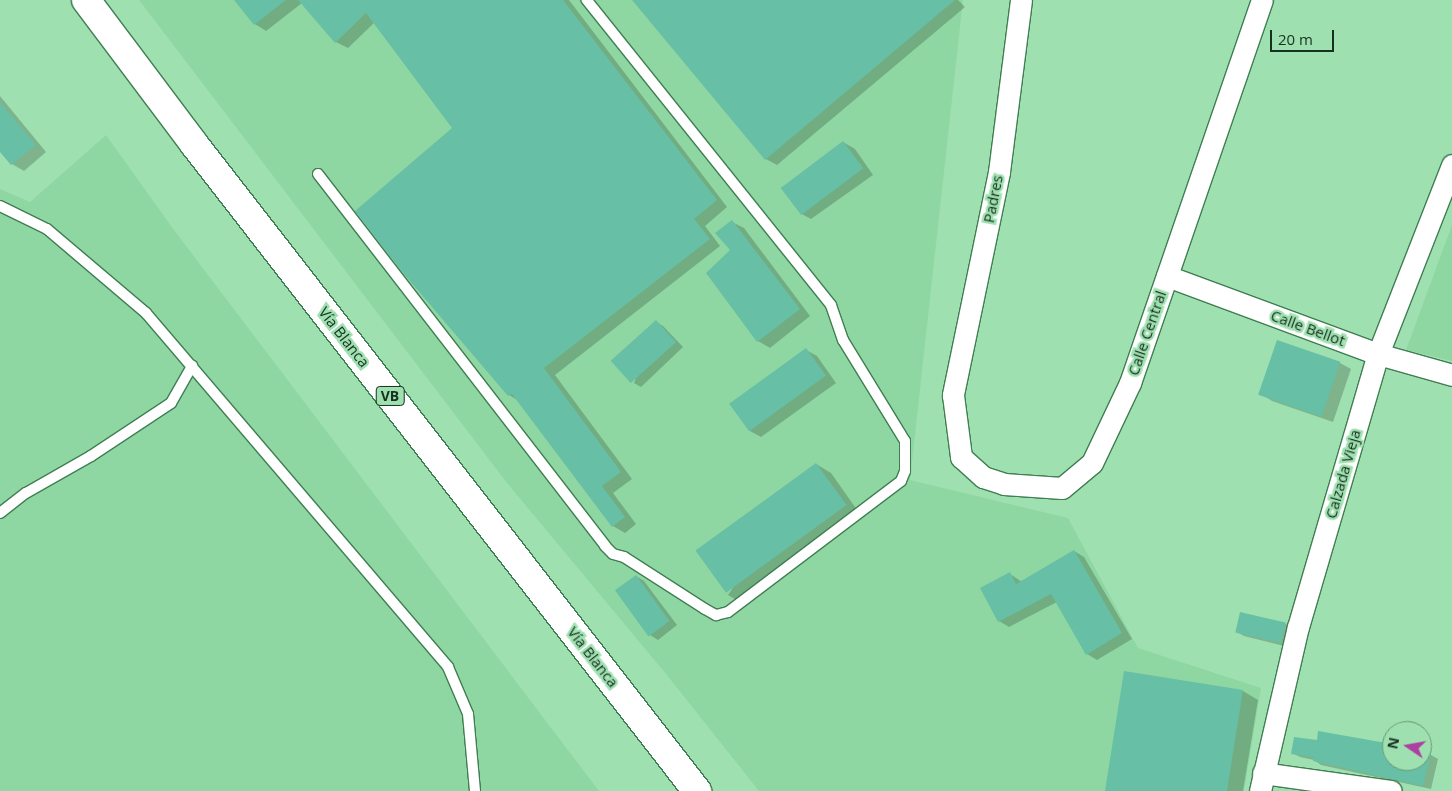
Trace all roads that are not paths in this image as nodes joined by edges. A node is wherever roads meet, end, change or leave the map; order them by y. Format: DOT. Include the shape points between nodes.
graph roads {
  1 [pos="86,0"];
  2 [pos="587,0"];
  3 [pos="1020,0"];
  4 [pos="1262,0"];
  5 [pos="1452,165"];
  6 [pos="318,174"];
  7 [pos="0,206"];
  8 [pos="1167,276"];
  9 [pos="1378,354"];
  10 [pos="192,366"];
  11 [pos="1452,375"];
  12 [pos="952,395"];
  13 [pos="0,513"];
  14 [pos="1262,782"];
  15 [pos="474,791"];
  16 [pos="697,791"];
  17 [pos="1391,791"];
  1 -- 16 [label="main road, Vía Blanca / VB" via="206,160"];
  2 -- 6 [label="lane" via="831,305 843,340 906,441 905,471 901,481 728,612 716,615 624,557 613,554 605,546"];
  3 -- 12 [label="street, Padres" via="999,172"];
  4 -- 8 [label="street, Calle Central"];
  5 -- 9 [label="street, Calzada Vieja"];
  7 -- 10 [label="lane" via="47,229 146,312"];
  8 -- 9 [label="street, Calle Bellot"];
  8 -- 12 [label="street, Calle Central" via="1130,383 1092,463 1062,488 1004,484 983,477 961,457"];
  9 -- 11 [label="street, Calle Bellot"];
  9 -- 14 [label="street, Calzada Vieja" via="1298,626"];
  10 -- 13 [label="lane" via="171,403 91,456 26,493"];
  10 -- 15 [label="lane" via="448,667 468,714"];
  14 -- 17 [label="street"];
}
